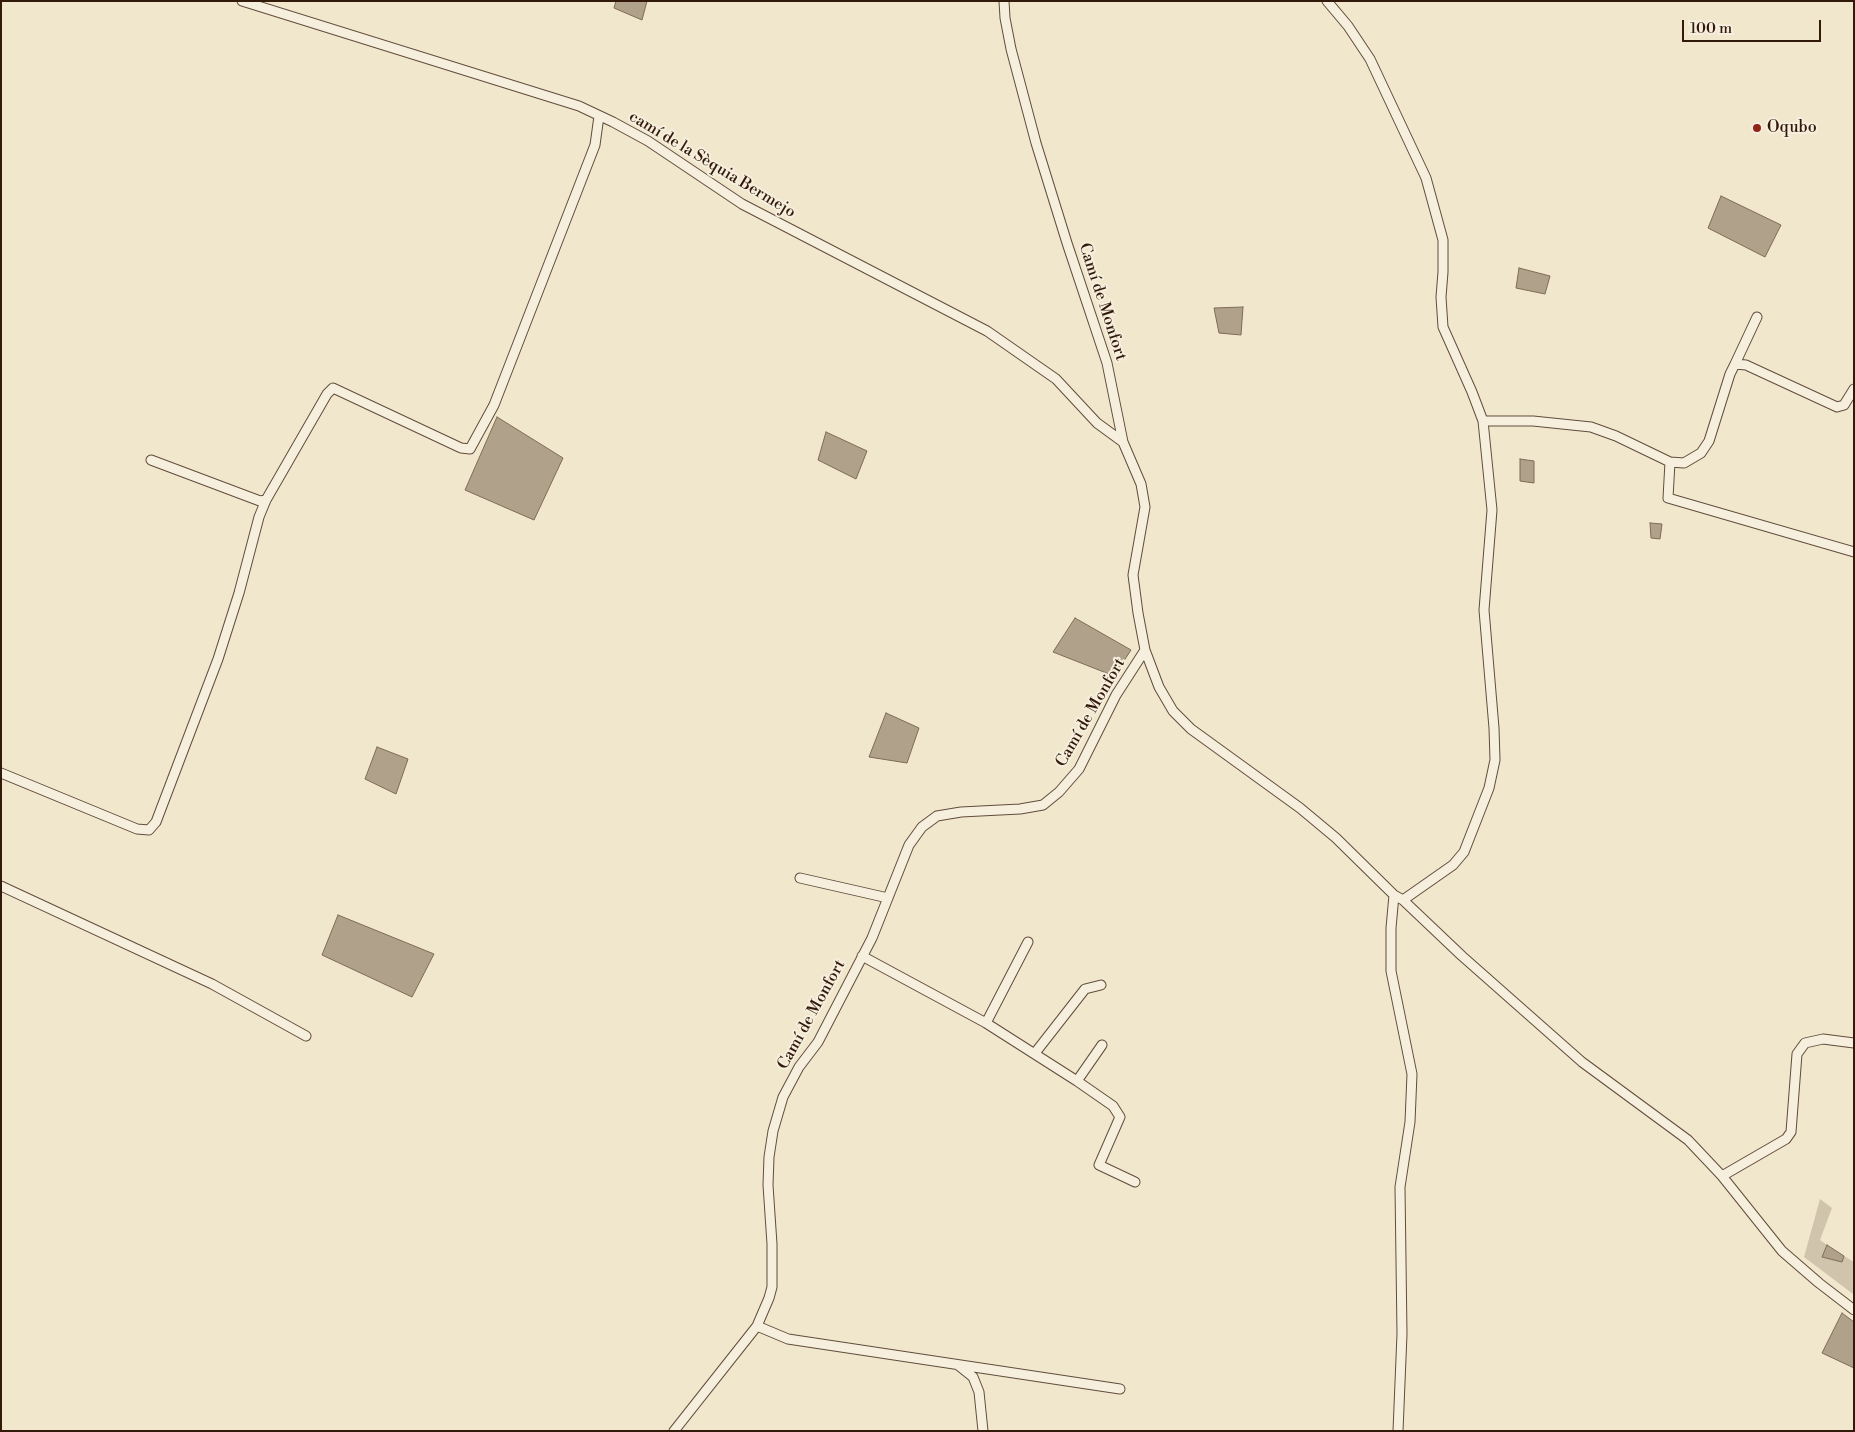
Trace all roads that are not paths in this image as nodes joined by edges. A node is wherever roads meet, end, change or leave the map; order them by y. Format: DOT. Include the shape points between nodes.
graph roads {
  1 [pos="242,1"];
  2 [pos="1004,1"];
  3 [pos="1327,1"];
  4 [pos="599,116"];
  5 [pos="1757,317"];
  6 [pos="1735,364"];
  7 [pos="1854,389"];
  8 [pos="1483,421"];
  9 [pos="1122,442"];
  10 [pos="151,460"];
  11 [pos="1670,462"];
  12 [pos="266,500"];
  13 [pos="1854,552"];
  14 [pos="1144,650"];
  15 [pos="1,773"];
  16 [pos="800,878"];
  17 [pos="1,886"];
  18 [pos="1394,895"];
  19 [pos="888,898"];
  20 [pos="1403,900"];
  21 [pos="1028,942"];
  22 [pos="862,956"];
  23 [pos="1101,985"];
  24 [pos="986,1023"];
  25 [pos="306,1036"];
  26 [pos="1854,1043"];
  27 [pos="1102,1045"];
  28 [pos="1035,1053"];
  29 [pos="1077,1081"];
  30 [pos="1722,1176"];
  31 [pos="1135,1182"];
  32 [pos="1854,1310"];
  33 [pos="757,1326"];
  34 [pos="957,1364"];
  35 [pos="1120,1389"];
  36 [pos="674,1431"];
  37 [pos="983,1431"];
  38 [pos="1398,1431"];
  1 -- 4 [label="street, camí de la Sèquia Bermejo" via="579,106"];
  2 -- 9 [label="street, Camí de Monfort" via="1011,49 1036,143 1108,363"];
  3 -- 8 [label="street" via="1370,59 1426,178 1443,240 1443,327"];
  4 -- 9 [label="street, camí de la Sèquia Bermejo" via="648,141 742,204 987,331 1056,379 1097,423"];
  4 -- 12 [label="street" via="595,145 588,164 494,406 470,449 461,448 333,388"];
  5 -- 6 [label="street"];
  6 -- 7 [label="street" via="1746,365 1837,407 1844,405"];
  6 -- 11 [label="street" via="1709,441 1701,453 1684,463"];
  8 -- 11 [label="street" via="1533,421 1591,427"];
  8 -- 20 [label="street" via="1492,510 1484,610 1495,760 1489,788 1464,852 1453,865"];
  9 -- 14 [label="street, Camí de Monfort" via="1141,484 1144,507 1133,575"];
  10 -- 12 [label="street" via="260,501"];
  11 -- 13 [label="street" via="1668,498"];
  12 -- 15 [label="street" via="218,660 156,822 148,830 137,829"];
  14 -- 18 [label="street" via="1159,687 1174,711 1191,729 1307,814"];
  14 -- 19 [label="street, Camí de Monfort" via="1116,695 1079,768 1059,792 1043,805 937,816 922,827 909,845"];
  16 -- 19 [label="street"];
  17 -- 25 [label="street" via="212,984"];
  18 -- 20 [label="street"];
  18 -- 38 [label="street" via="1390,928 1392,970 1412,1074 1410,1122 1400,1186 1402,1334"];
  19 -- 22 [label="street, Camí de Monfort"];
  20 -- 30 [label="street" via="1582,1062 1688,1140"];
  21 -- 24 [label="street"];
  22 -- 24 [label="street"];
  22 -- 33 [label="street, Camí de Monfort" via="818,1042 784,1097 773,1131 768,1185 772,1287"];
  23 -- 28 [label="street" via="1085,989"];
  24 -- 28 [label="street"];
  26 -- 30 [label="street" via="1822,1039 1805,1043 1798,1054 1790,1132 1786,1139"];
  27 -- 29 [label="street"];
  28 -- 29 [label="street"];
  29 -- 31 [label="street" via="1113,1106 1120,1117 1099,1165"];
  30 -- 32 [label="street" via="1782,1252"];
  33 -- 34 [label="street" via="788,1339"];
  33 -- 36 [label="street, Camí de Monfort"];
  34 -- 35 [label="street"];
  34 -- 37 [label="street" via="973,1376 980,1392"];
}
